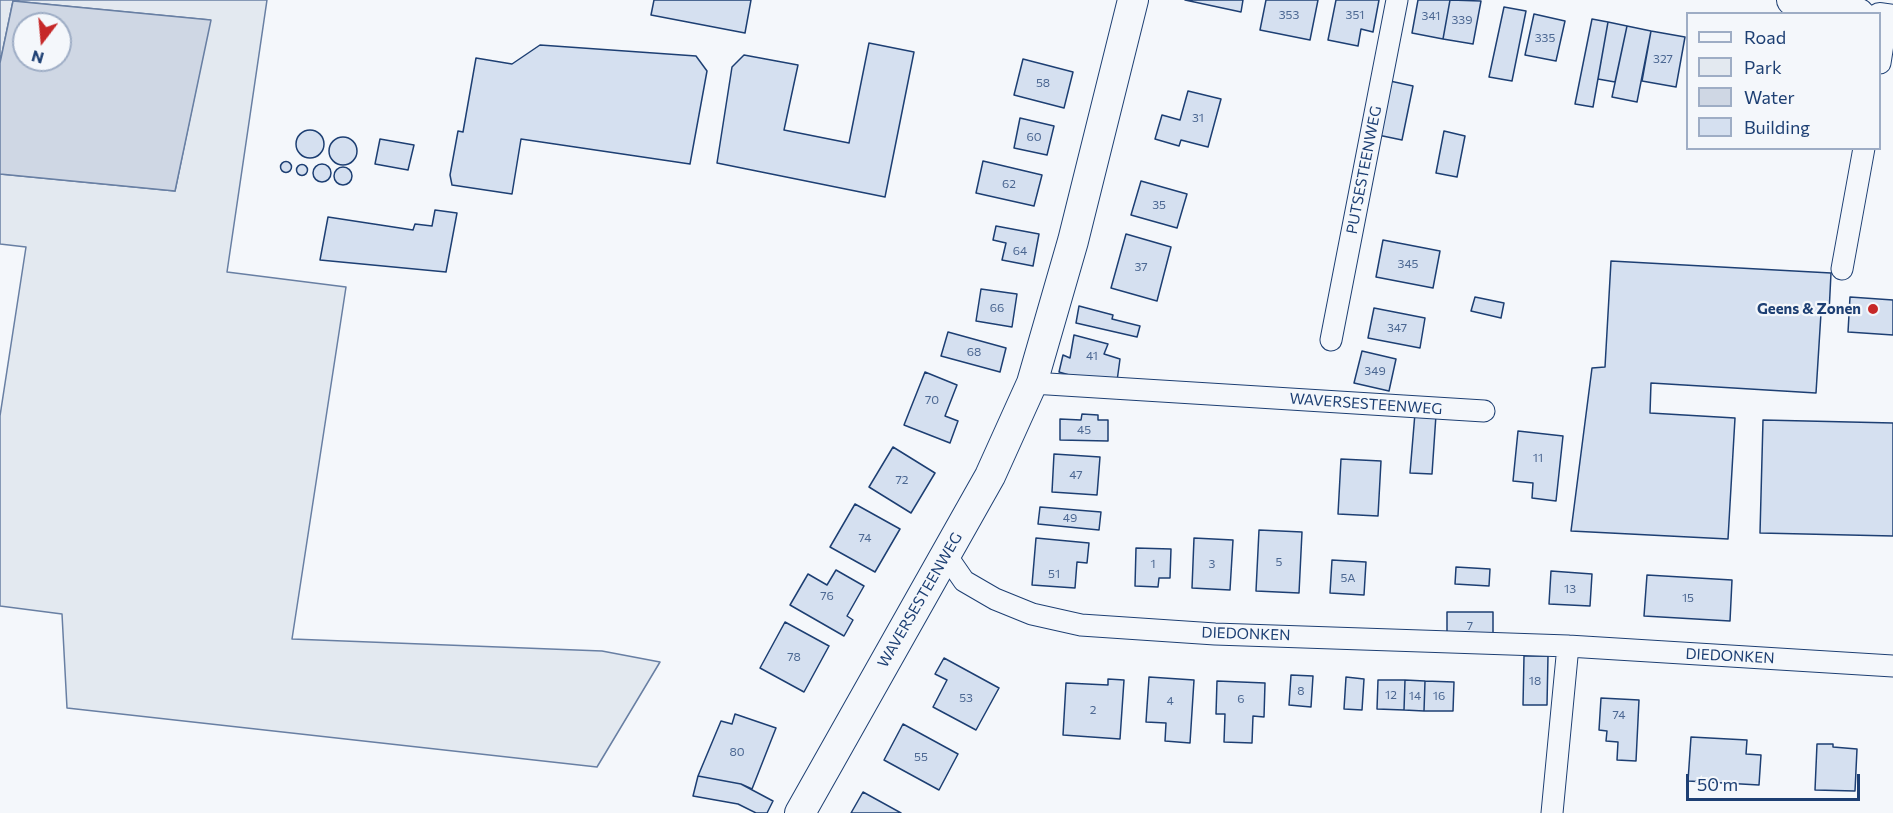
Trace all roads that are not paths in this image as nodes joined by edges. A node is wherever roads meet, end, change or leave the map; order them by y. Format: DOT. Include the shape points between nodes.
graph roads {
  1 [pos="1133,0"];
  2 [pos="1397,0"];
  3 [pos="1792,0"];
  4 [pos="1851,12"];
  5 [pos="1864,150"];
  6 [pos="1842,269"];
  7 [pos="1331,340"];
  8 [pos="1032,382"];
  9 [pos="1484,411"];
  10 [pos="946,555"];
  11 [pos="1568,646"];
  12 [pos="1893,666"];
  13 [pos="800,813"];
  14 [pos="1552,813"];
  1 -- 8 [label="street, WAVERSESTEENWEG" via="1073,241"];
  2 -- 7 [label="street, PUTSESTEENWEG"];
  3 -- 4 [label="street"];
  5 -- 6 [label="street"];
  8 -- 9 [label="street, WAVERSESTEENWEG"];
  8 -- 10 [label="street, WAVERSESTEENWEG" via="990,476"];
  10 -- 11 [label="street, DIEDONKEN" via="964,581 995,599 1032,614 1082,624"];
  10 -- 13 [label="street, WAVERSESTEENWEG"];
  11 -- 12 [label="street, DIEDONKEN"];
  11 -- 14 [label="street"];
}
